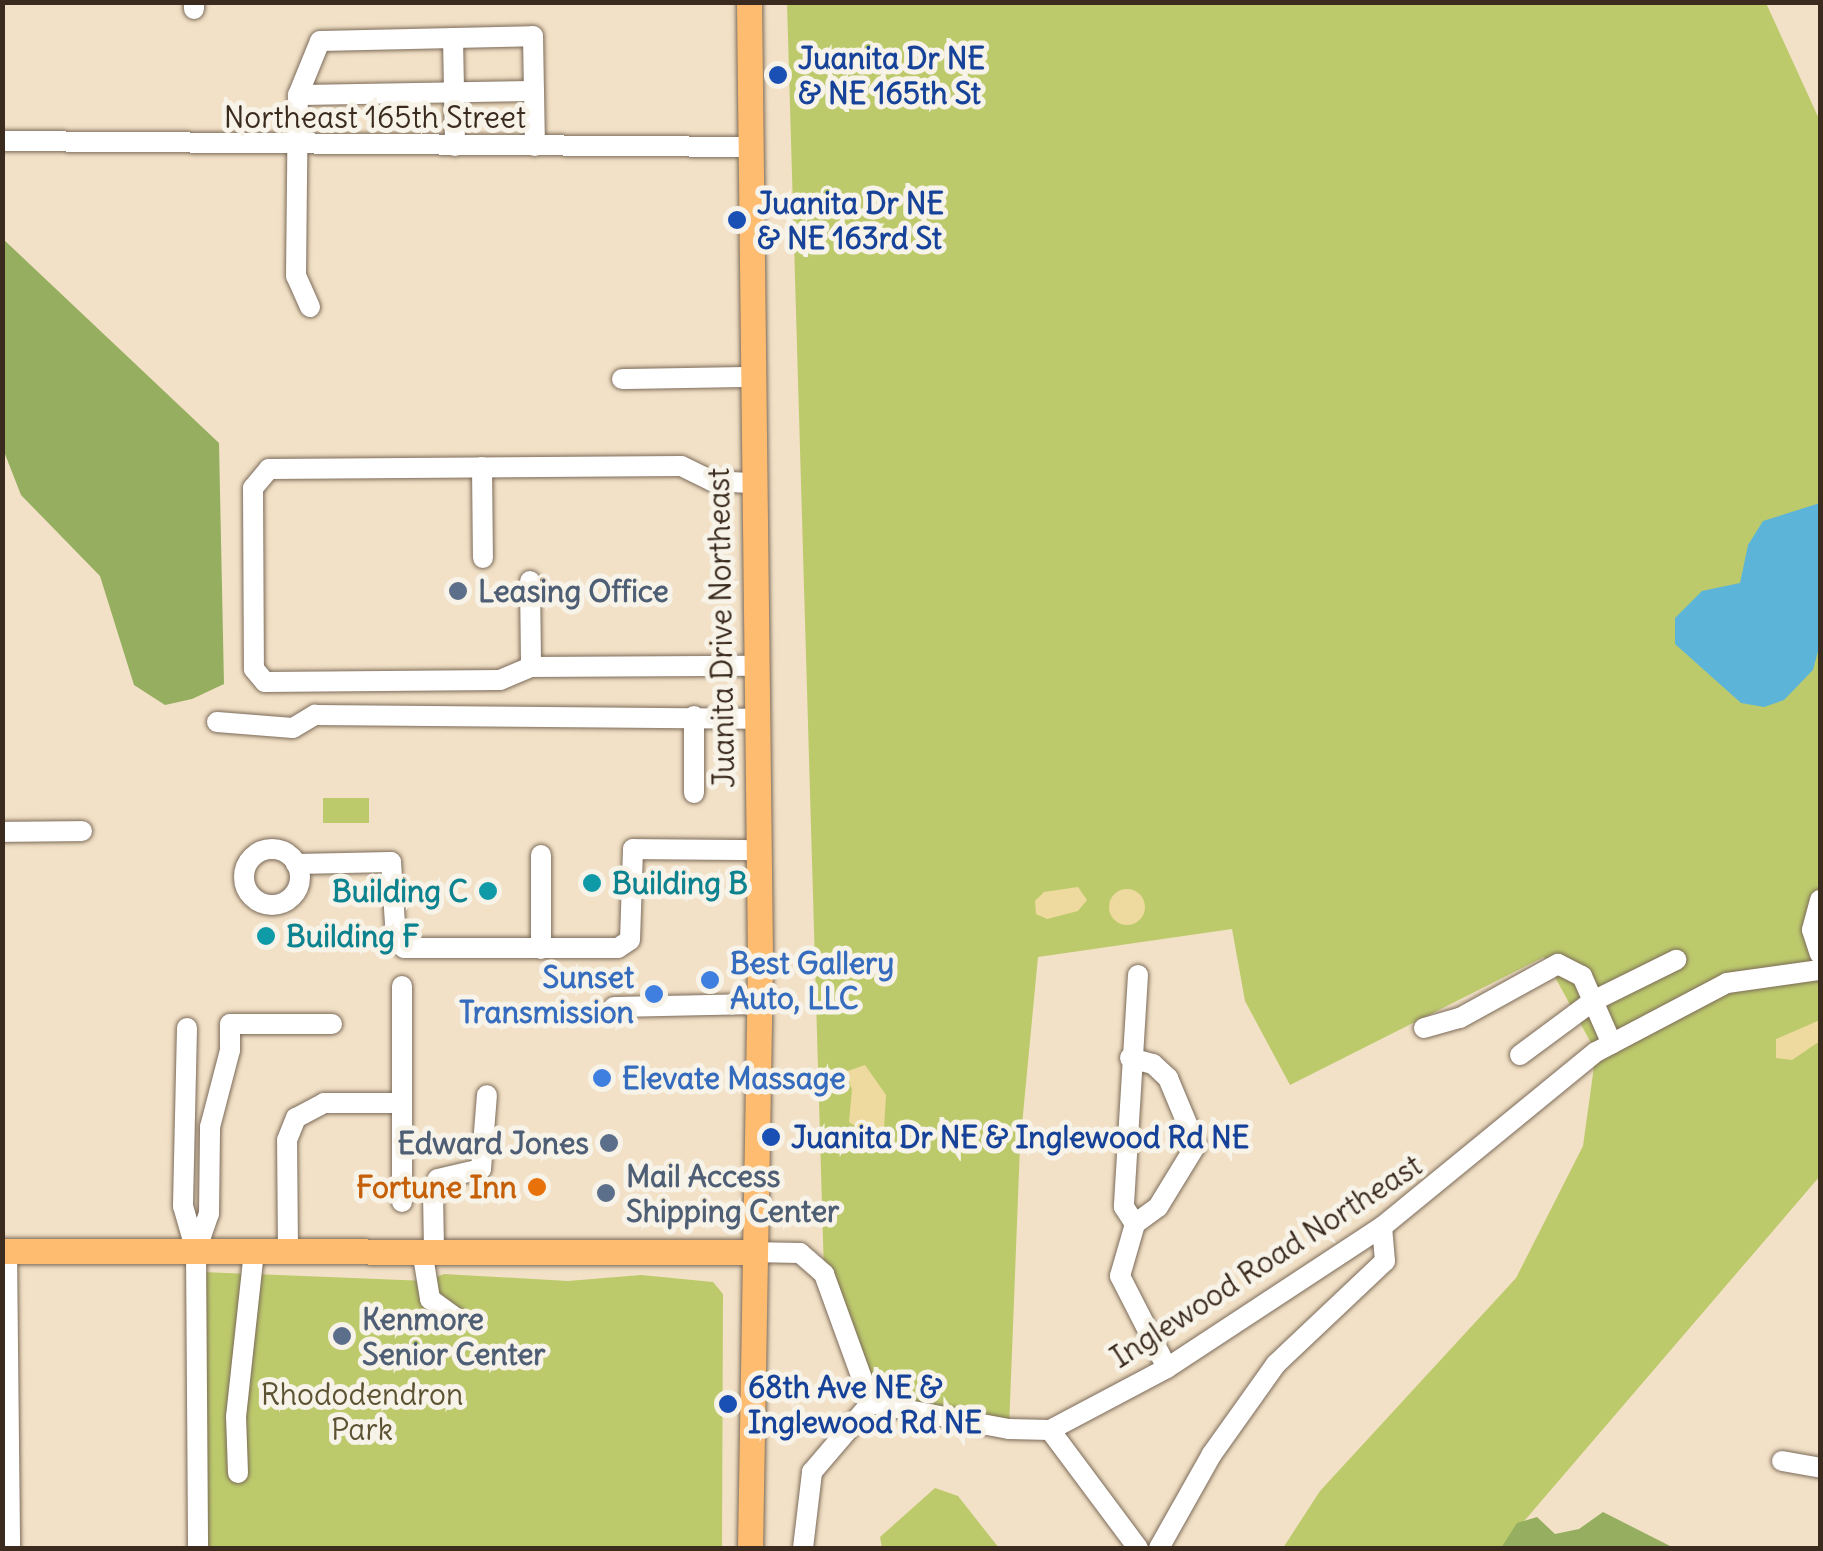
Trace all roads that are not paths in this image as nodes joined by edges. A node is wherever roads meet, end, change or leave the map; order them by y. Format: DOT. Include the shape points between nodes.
graph roads {
  1 [pos="748,2"];
  2 [pos="453,38"];
  3 [pos="534,90"];
  4 [pos="454,92"];
  5 [pos="298,95"];
  6 [pos="2,142"];
  7 [pos="455,146"];
  8 [pos="535,146"];
  9 [pos="294,147"];
  10 [pos="749,147"];
  11 [pos="310,307"];
  12 [pos="750,377"];
  13 [pos="622,380"];
  14 [pos="482,468"];
  15 [pos="751,482"];
  16 [pos="483,558"];
  17 [pos="530,581"];
  18 [pos="752,666"];
  19 [pos="531,667"];
  20 [pos="694,716"];
  21 [pos="754,719"];
  22 [pos="217,722"];
  23 [pos="694,793"];
  24 [pos="82,831"];
  25 [pos="2,832"];
  26 [pos="759,850"];
  27 [pos="542,855"];
  28 [pos="296,864"];
  29 [pos="1820,900"];
  30 [pos="540,949"];
  31 [pos="1820,954"];
  32 [pos="1676,960"];
  33 [pos="1820,970"];
  34 [pos="1138,975"];
  35 [pos="402,986"];
  36 [pos="1593,1001"];
  37 [pos="758,1004"];
  38 [pos="614,1008"];
  39 [pos="332,1024"];
  40 [pos="187,1028"];
  41 [pos="1424,1028"];
  42 [pos="1612,1044"];
  43 [pos="1520,1055"];
  44 [pos="1130,1058"];
  45 [pos="487,1095"];
  46 [pos="402,1103"];
  47 [pos="402,1202"];
  48 [pos="1135,1224"];
  49 [pos="1382,1228"];
  50 [pos="196,1250"];
  51 [pos="254,1250"];
  52 [pos="288,1250"];
  53 [pos="428,1250"];
  54 [pos="5,1251"];
  55 [pos="751,1252"];
  56 [pos="458,1320"];
  57 [pos="1167,1368"];
  58 [pos="871,1403"];
  59 [pos="1050,1430"];
  60 [pos="1782,1461"];
  61 [pos="1820,1468"];
  62 [pos="238,1473"];
  63 [pos="10,1548"];
  64 [pos="198,1548"];
  65 [pos="750,1548"];
  66 [pos="803,1548"];
  67 [pos="1138,1548"];
  68 [pos="1159,1548"];
  1 -- 10 [label="main road, Juanita Drive Northeast"];
  2 -- 3 [label="street" via="534,36"];
  2 -- 4 [label="street"];
  2 -- 5 [label="street" via="320,41"];
  3 -- 4 [label="street"];
  3 -- 8 [label="street"];
  4 -- 5 [label="street"];
  4 -- 7 [label="street"];
  5 -- 9 [label="street"];
  6 -- 9 [label="street, Northeast 165th Street"];
  7 -- 8 [label="street, Northeast 165th Street"];
  7 -- 9 [label="street, Northeast 165th Street"];
  8 -- 10 [label="street, Northeast 165th Street"];
  9 -- 11 [label="street" via="296,276"];
  10 -- 12 [label="main road, Juanita Drive Northeast"];
  12 -- 13 [label="street"];
  12 -- 15 [label="main road, Juanita Drive Northeast"];
  14 -- 15 [label="street" via="682,466 712,480"];
  14 -- 16 [label="street"];
  14 -- 19 [label="street" via="269,469 258,475 254,669 265,682 298,682 500,680"];
  15 -- 18 [label="main road, Juanita Drive Northeast"];
  17 -- 19 [label="street"];
  18 -- 19 [label="street"];
  18 -- 21 [label="main road, Juanita Drive Northeast"];
  20 -- 21 [label="street"];
  20 -- 22 [label="street" via="315,716 293,728"];
  20 -- 23 [label="street"];
  21 -- 26 [label="main road, Juanita Drive Northeast"];
  24 -- 25 [label="street"];
  26 -- 30 [label="street" via="633,849 626,946"];
  26 -- 37 [label="main road, Juanita Drive Northeast"];
  27 -- 30 [label="street"];
  28 -- 30 [label="street" via="391,862 396,939 404,948"];
  29 -- 31 [label="street" via="1812,930"];
  32 -- 36 [label="street"];
  33 -- 42 [label="street, Inglewood Road Northeast" via="1728,983"];
  34 -- 44 [label="street"];
  35 -- 46 [label="street"];
  36 -- 41 [label="street" via="1582,976 1558,964 1460,1018"];
  36 -- 42 [label="street"];
  36 -- 43 [label="street"];
  37 -- 38 [label="street"];
  37 -- 55 [label="main road, Juanita Drive Northeast"];
  39 -- 50 [label="street" via="230,1024 210,1128 210,1214"];
  40 -- 50 [label="street" via="183,1206"];
  42 -- 49 [label="street, Inglewood Road Northeast" via="1536,1096"];
  44 -- 48 [label="street" via="1124,1207"];
  44 -- 48 [label="street" via="1153,1064 1168,1078 1196,1144 1158,1207"];
  45 -- 53 [label="street" via="481,1169 438,1179"];
  46 -- 47 [label="street"];
  46 -- 52 [label="street" via="324,1103 296,1118 287,1140"];
  48 -- 57 [label="street" via="1120,1276"];
  49 -- 57 [label="street, Inglewood Road Northeast"];
  49 -- 68 [label="street" via="1385,1260 1276,1364 1212,1454"];
  50 -- 51 [label="main road"];
  50 -- 54 [label="main road"];
  50 -- 64 [label="street"];
  51 -- 52 [label="main road"];
  51 -- 62 [label="street" via="236,1417"];
  52 -- 53 [label="main road"];
  53 -- 55 [label="main road"];
  53 -- 56 [label="street" via="430,1298"];
  54 -- 63 [label="street"];
  55 -- 58 [label="street" via="800,1252 814,1261"];
  55 -- 65 [label="main road, Juanita Drive Northeast"];
  57 -- 59 [label="street, Inglewood Road Northeast"];
  58 -- 59 [label="street, Inglewood Road Northeast" via="1009,1430"];
  58 -- 66 [label="street" via="812,1472"];
  59 -- 67 [label="street"];
  60 -- 61 [label="street"];
}
